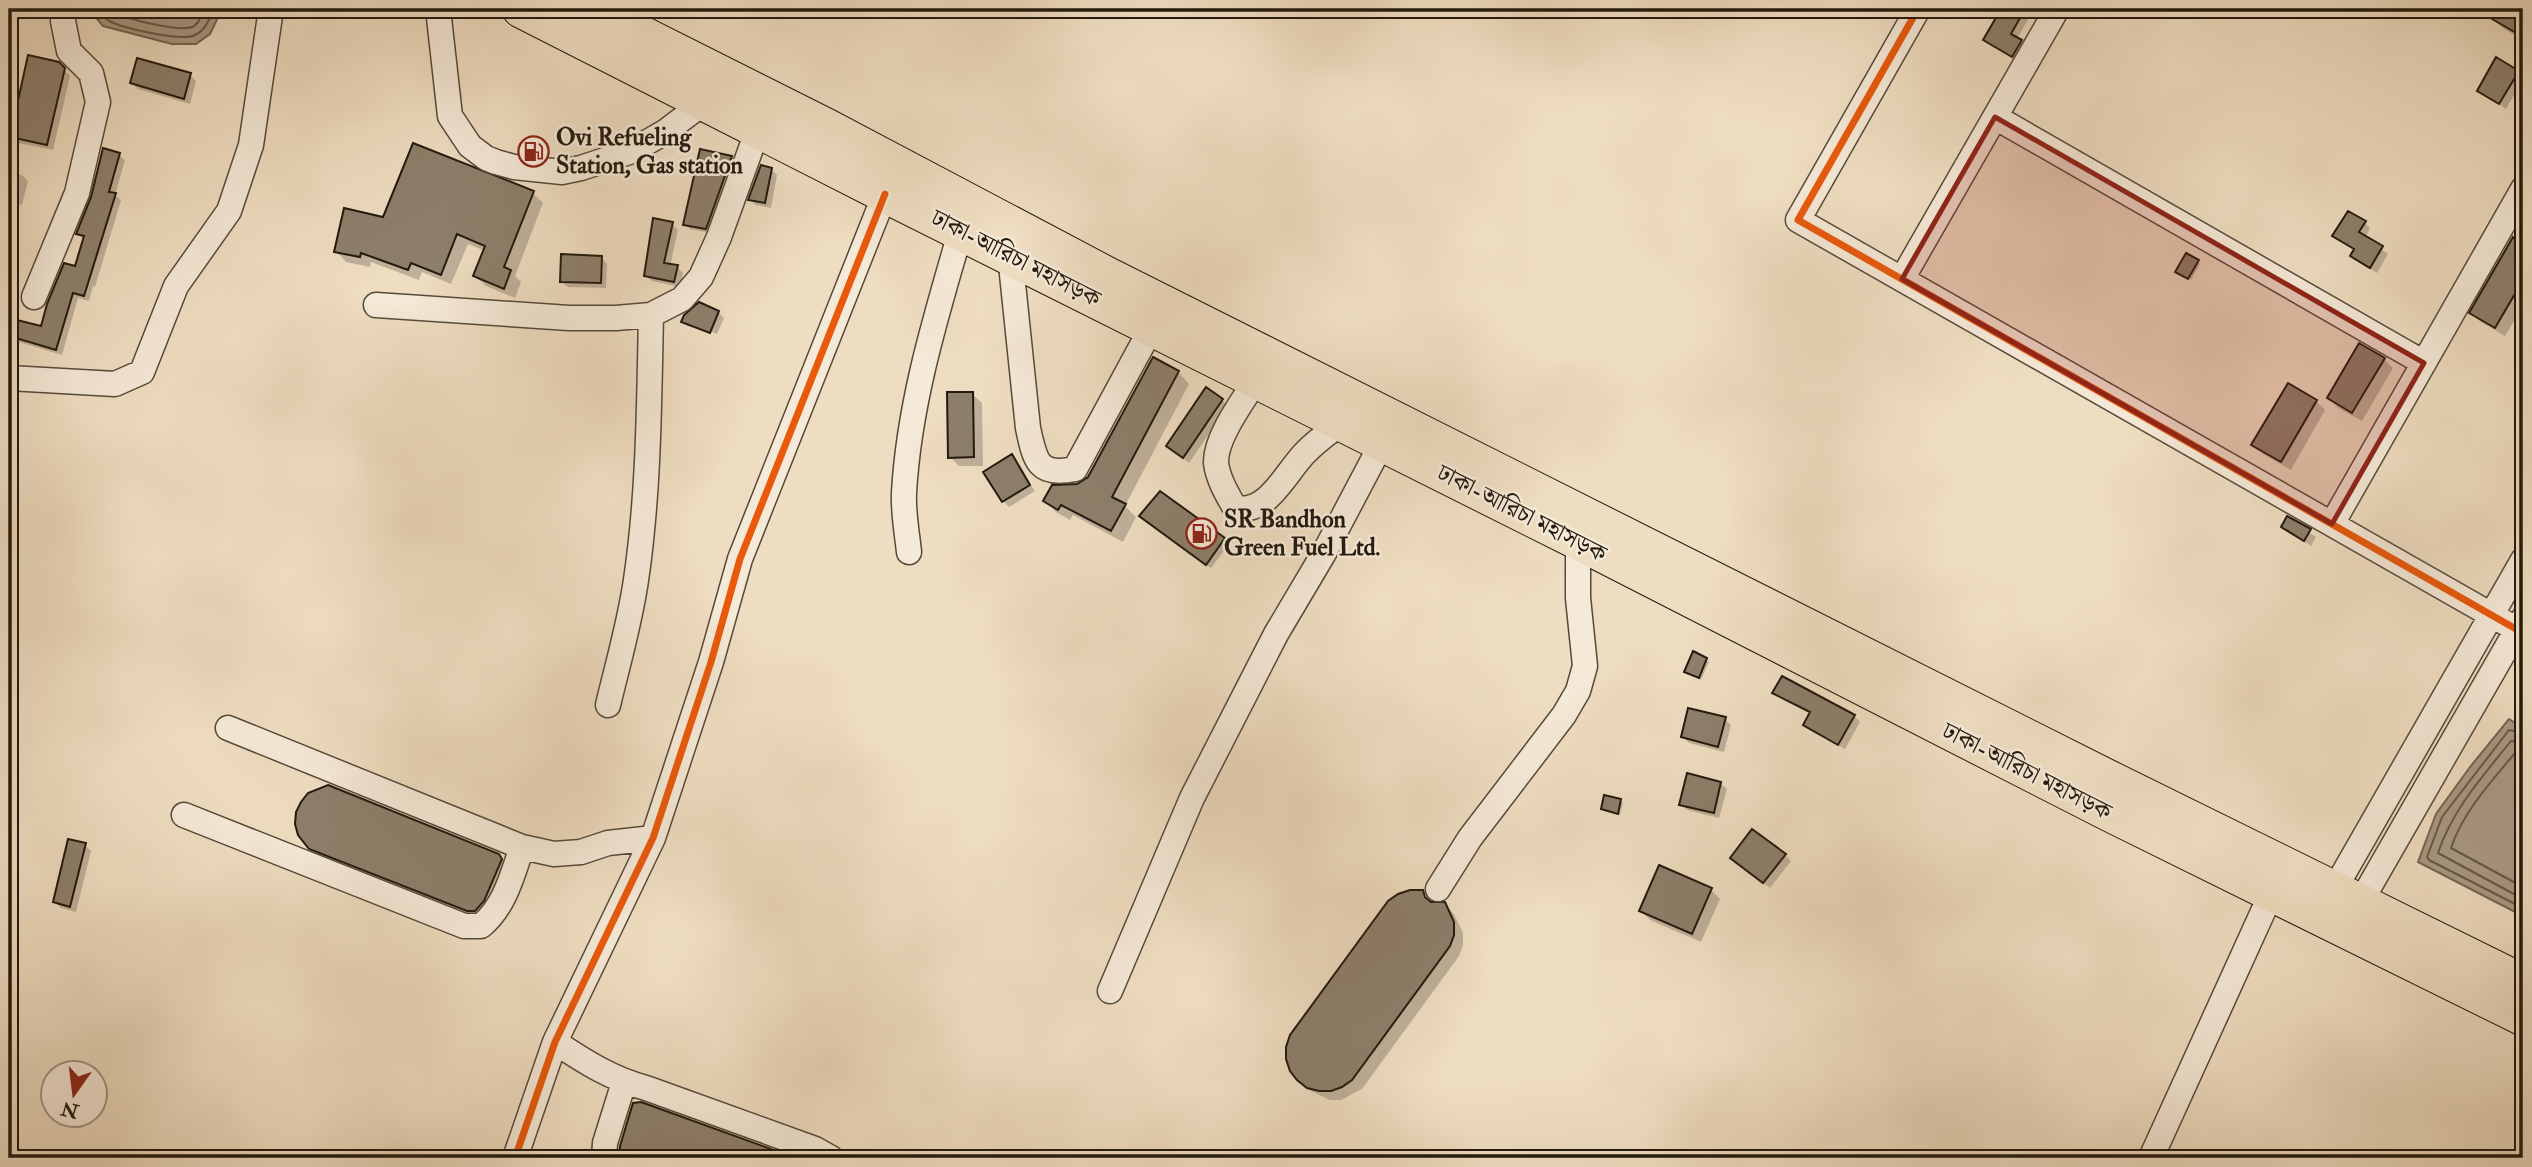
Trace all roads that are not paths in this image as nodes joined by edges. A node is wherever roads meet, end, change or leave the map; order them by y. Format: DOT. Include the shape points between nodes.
graph roads {
  1 [pos="64,9"];
  2 [pos="271,9"];
  3 [pos="438,9"];
  4 [pos="521,9"];
  5 [pos="591,9"];
  6 [pos="1918,9"];
  7 [pos="2057,9"];
  8 [pos="714,106"];
  9 [pos="1995,117"];
  10 [pos="758,129"];
  11 [pos="2523,189"];
  12 [pos="885,194"];
  13 [pos="961,230"];
  14 [pos="1010,255"];
  15 [pos="1902,279"];
  16 [pos="34,297"];
  17 [pos="376,304"];
  18 [pos="651,315"];
  19 [pos="1152,327"];
  20 [pos="2424,363"];
  21 [pos="9,378"];
  22 [pos="1256,380"];
  23 [pos="1343,422"];
  24 [pos="1382,443"];
  25 [pos="2332,524"];
  26 [pos="1578,541"];
  27 [pos="909,552"];
  28 [pos="2523,560"];
  29 [pos="2492,615"];
  30 [pos="2521,627"];
  31 [pos="608,705"];
  32 [pos="228,728"];
  33 [pos="184,815"];
  34 [pos="653,838"];
  35 [pos="522,847"];
  36 [pos="1438,889"];
  37 [pos="2271,894"];
  38 [pos="2347,897"];
  39 [pos="2523,983"];
  40 [pos="1110,991"];
  41 [pos="2523,1017"];
  42 [pos="555,1042"];
  43 [pos="624,1082"];
  44 [pos="515,1158"];
  45 [pos="604,1158"];
  46 [pos="831,1158"];
  47 [pos="2151,1158"];
  1 -- 16 [label="street" via="69,51 91,73 98,102 76,193"];
  2 -- 21 [label="street" via="251,145 229,211 176,286 142,372 115,384"];
  3 -- 8 [label="street" via="450,116 470,146 496,162 562,172 581,168 632,152 694,110"];
  4 -- 8 [label="highway, ঢাকা-আরিচা মহাসড়ক"];
  5 -- 38 [label="highway, ঢাকা-আরিচা মহাসড়ক" via="1106,275"];
  6 -- 15 [label="street" via="1798,220"];
  7 -- 9 [label="street"];
  8 -- 10 [label="highway, ঢাকা-আরিচা মহাসড়ক"];
  9 -- 15 [label="street"];
  9 -- 20 [label="street"];
  10 -- 12 [label="highway, ঢাকা-আরিচা মহাসড়ক"];
  10 -- 18 [label="street" via="701,277 682,299"];
  11 -- 20 [label="street"];
  12 -- 13 [label="highway, ঢাকা-আরিচা মহাসড়ক"];
  12 -- 34 [label="street" via="740,559"];
  13 -- 14 [label="highway, ঢাকা-আরিচা মহাসড়ক"];
  13 -- 27 [label="street" via="926,352 910,431 903,496"];
  14 -- 19 [label="highway, ঢাকা-আরিচা মহাসড়ক"];
  14 -- 19 [label="street" via="1028,428 1041,466 1057,472 1075,469"];
  15 -- 25 [label="street"];
  17 -- 18 [label="street" via="569,318"];
  18 -- 31 [label="street" via="648,473 642,530 627,629"];
  19 -- 22 [label="highway, ঢাকা-আরিচা মহাসড়ক"];
  20 -- 25 [label="street"];
  22 -- 23 [label="highway, ঢাকা-আরিচা মহাসড়ক"];
  22 -- 23 [label="street" via="1227,428 1216,461 1235,508 1249,509 1268,499 1315,443"];
  23 -- 24 [label="highway, ঢাকা-আরিচা মহাসড়ক"];
  24 -- 26 [label="highway, ঢাকা-আরিচা মহাসড়ক"];
  24 -- 40 [label="street" via="1192,798"];
  25 -- 29 [label="street"];
  26 -- 36 [label="street" via="1585,666 1578,691"];
  26 -- 37 [label="highway, ঢাকা-আরিচা মহাসড়ক"];
  28 -- 29 [label="street"];
  29 -- 30 [label="street"];
  29 -- 38 [label="street"];
  30 -- 38 [label="street"];
  32 -- 35 [label="street"];
  33 -- 35 [label="street" via="464,926 481,926 494,916"];
  34 -- 35 [label="street" via="554,854"];
  34 -- 42 [label="street"];
  37 -- 41 [label="highway, ঢাকা-আরিচা মহাসড়ক"];
  37 -- 47 [label="street"];
  38 -- 39 [label="highway, ঢাকা-আরিচা মহাসড়ক"];
  42 -- 43 [label="street"];
  42 -- 44 [label="street"];
  43 -- 45 [label="street"];
  43 -- 46 [label="street"];
}
